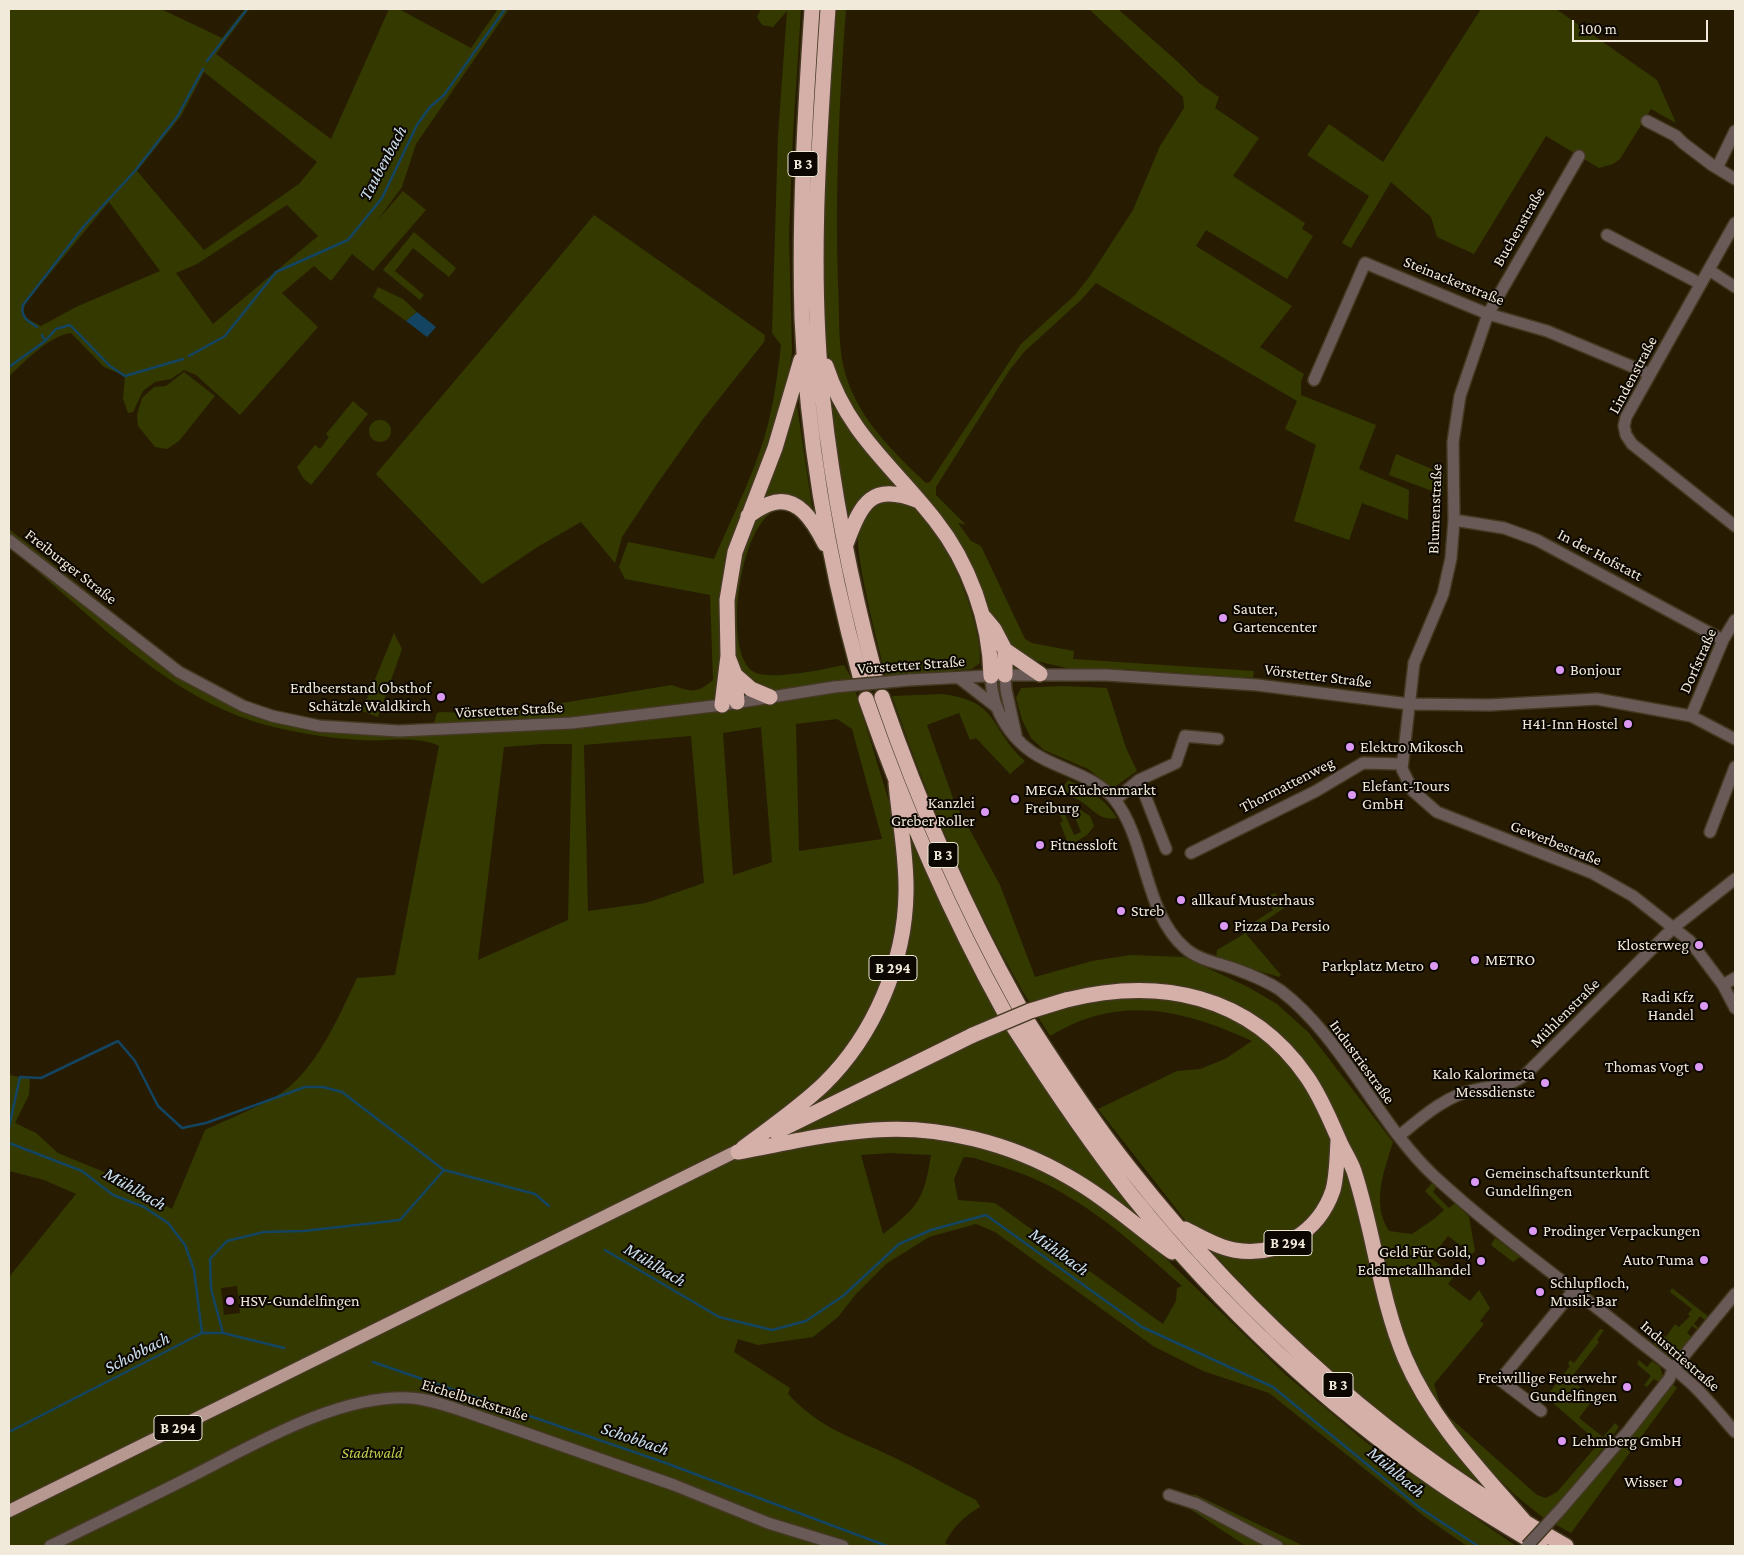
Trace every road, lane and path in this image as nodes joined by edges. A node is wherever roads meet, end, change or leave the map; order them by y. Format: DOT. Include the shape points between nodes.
graph roads {
  1 [pos="812,9"];
  2 [pos="828,9"];
  3 [pos="1647,121"];
  4 [pos="1735,131"];
  5 [pos="1578,156"];
  6 [pos="1717,168"];
  7 [pos="1735,179"];
  8 [pos="1735,223"];
  9 [pos="1607,235"];
  10 [pos="1709,270"];
  11 [pos="1701,284"];
  12 [pos="1735,287"];
  13 [pos="1488,314"];
  14 [pos="819,344"];
  15 [pos="804,349"];
  16 [pos="1650,374"];
  17 [pos="1314,380"];
  18 [pos="920,502"];
  19 [pos="748,516"];
  20 [pos="1454,520"];
  21 [pos="1735,526"];
  22 [pos="9,540"];
  23 [pos="846,544"];
  24 [pos="831,556"];
  25 [pos="982,614"];
  26 [pos="1735,620"];
  27 [pos="112,621"];
  28 [pos="1723,640"];
  29 [pos="1004,650"];
  30 [pos="728,656"];
  31 [pos="875,674"];
  32 [pos="1040,674"];
  33 [pos="735,675"];
  34 [pos="998,675"];
  35 [pos="860,676"];
  36 [pos="959,678"];
  37 [pos="770,697"];
  38 [pos="882,697"];
  39 [pos="866,699"];
  40 [pos="730,704"];
  41 [pos="1408,704"];
  42 [pos="995,706"];
  43 [pos="1691,716"];
  44 [pos="1016,737"];
  45 [pos="1735,738"];
  46 [pos="1218,739"];
  47 [pos="1401,764"];
  48 [pos="1735,767"];
  49 [pos="1139,780"];
  50 [pos="896,782"];
  51 [pos="1115,800"];
  52 [pos="1710,832"];
  53 [pos="1166,848"];
  54 [pos="1191,853"];
  55 [pos="1735,879"];
  56 [pos="1673,928"];
  57 [pos="1735,978"];
  58 [pos="1723,985"];
  59 [pos="1735,1008"];
  60 [pos="1028,1022"];
  61 [pos="1013,1026"];
  62 [pos="1399,1136"];
  63 [pos="1338,1139"];
  64 [pos="738,1151"];
  65 [pos="1175,1223"];
  66 [pos="1198,1272"];
  67 [pos="1575,1289"];
  68 [pos="1735,1294"];
  69 [pos="1673,1369"];
  70 [pos="1541,1411"];
  71 [pos="1735,1432"];
  72 [pos="1169,1495"];
  73 [pos="9,1511"];
  74 [pos="1524,1521"];
  75 [pos="50,1546"];
  76 [pos="844,1546"];
  77 [pos="1277,1546"];
  78 [pos="1527,1546"];
  79 [pos="1540,1546"];
  80 [pos="1566,1546"];
  1 -- 15 [label="highway, B 3" via="801,220"];
  2 -- 14 [label="highway, B 3" via="818,165 816,272"];
  3 -- 6 [label="street" via="1676,136"];
  4 -- 6 [label="street"];
  5 -- 13 [label="street, Buchenstraße"];
  6 -- 7 [label="street"];
  8 -- 10 [label="street, Lindenstraße"];
  9 -- 11 [label="street"];
  10 -- 11 [label="street, Lindenstraße"];
  10 -- 12 [label="street"];
  11 -- 16 [label="street, Lindenstraße"];
  13 -- 16 [label="street, Steinackerstraße" via="1547,331"];
  13 -- 17 [label="street, Steinackerstraße" via="1365,263"];
  13 -- 20 [label="street, Blumenstraße" via="1457,411 1453,442"];
  14 -- 18 [label="highway" via="842,407 859,432"];
  14 -- 23 [label="highway, B 3" via="830,458"];
  15 -- 19 [label="highway" via="775,448"];
  15 -- 24 [label="highway, B 3" via="815,462"];
  16 -- 21 [label="street, Lindenstraße" via="1626,417 1626,435 1632,444"];
  18 -- 23 [label="highway" via="888,493 872,497 859,511"];
  18 -- 25 [label="highway" via="966,571"];
  19 -- 24 [label="highway" via="769,504 786,502 796,505 813,522"];
  19 -- 30 [label="highway" via="735,552 728,590 725,620"];
  20 -- 28 [label="street, In der Hofstatt" via="1504,528 1537,540"];
  20 -- 41 [label="street, Blumenstraße" via="1445,590 1414,663"];
  22 -- 27 [label="street, Freiburger Straße"];
  23 -- 31 [label="highway, B 3"];
  24 -- 35 [label="highway, B 3"];
  25 -- 29 [label="highway"];
  25 -- 34 [label="highway" via="991,660"];
  26 -- 28 [label="street, Dorfstraße"];
  27 -- 40 [label="street, Vörstetter Straße" via="179,672 216,693 272,716 319,726 390,731 454,729 622,718"];
  28 -- 43 [label="street, Dorfstraße"];
  29 -- 32 [label="highway"];
  29 -- 34 [label="highway"];
  30 -- 33 [label="highway"];
  30 -- 40 [label="highway"];
  32 -- 34 [label="street, Vörstetter Straße"];
  32 -- 41 [label="street, Vörstetter Straße" via="1257,685"];
  33 -- 37 [label="highway" via="752,689"];
  33 -- 40 [label="highway"];
  34 -- 36 [label="street, Vörstetter Straße"];
  34 -- 42 [label="street, Industriestraße" via="992,695"];
  34 -- 44 [label="street" via="1006,690"];
  36 -- 37 [label="street, Vörstetter Straße, bridge" via="834,687"];
  36 -- 42 [label="street"];
  37 -- 40 [label="street, Vörstetter Straße"];
  38 -- 50 [label="highway, B 3" via="944,860 1012,1010 949,907"];
  39 -- 50 [label="highway, B 3"];
  41 -- 43 [label="street, Vörstetter Straße" via="1490,705 1598,699"];
  41 -- 47 [label="street, Gewerbestraße"];
  42 -- 44 [label="street, Industriestraße"];
  43 -- 45 [label="street, Vörstetter Straße"];
  44 -- 51 [label="street, Industriestraße" via="1044,760 1086,778"];
  46 -- 49 [label="street" via="1185,736 1176,763"];
  47 -- 54 [label="street, Thormattenweg" via="1363,763 1316,791"];
  47 -- 56 [label="street, Gewerbestraße" via="1403,775 1413,791 1438,812 1592,873 1633,896"];
  48 -- 52 [label="street"];
  49 -- 51 [label="street"];
  49 -- 53 [label="street"];
  50 -- 64 [label="highway, B 294" via="904,863 905,916 900,947 878,1009 858,1043 825,1083"];
  51 -- 62 [label="street, Industriestraße" via="1127,820 1168,928 1185,949 1279,989 1329,1039"];
  55 -- 56 [label="street, Mühlenstraße"];
  56 -- 58 [label="street, Gewerbestraße" via="1690,942"];
  56 -- 62 [label="street, Mühlenstraße" via="1525,1075 1505,1086 1475,1089 1454,1097"];
  57 -- 58 [label="street"];
  58 -- 59 [label="street, Gewerbestraße"];
  60 -- 65 [label="highway, B 3" via="1091,1116"];
  61 -- 66 [label="highway, B 3" via="1103,1158 1138,1204"];
  62 -- 67 [label="street, Industriestraße" via="1432,1174 1503,1236"];
  63 -- 64 [label="highway, B 294, bridge" via="1317,1092 1300,1067 1278,1043 1245,1018 1204,999 1160,990 1105,991 1030,1011 973,1035"];
  63 -- 65 [label="highway, B 294" via="1333,1190 1324,1210 1301,1235 1288,1243 1262,1251 1233,1250"];
  63 -- 74 [label="highway" via="1354,1170 1388,1306 1405,1358 1439,1420"];
  64 -- 66 [label="highway" via="875,1130 927,1130 987,1142 1028,1156 1067,1176"];
  64 -- 73 [label="main road, B 294"];
  65 -- 74 [label="highway, B 3" via="1232,1286 1334,1382 1419,1450"];
  66 -- 79 [label="highway, B 3" via="1260,1335 1346,1413 1438,1482"];
  67 -- 69 [label="street, Industriestraße"];
  67 -- 70 [label="street" via="1500,1380"];
  68 -- 69 [label="street"];
  69 -- 71 [label="street, Industriestraße" via="1694,1386"];
  69 -- 78 [label="street, bridge" via="1669,1379 1629,1430"];
  72 -- 77 [label="street" via="1197,1504"];
  74 -- 80 [label="highway, B 3"];
  75 -- 76 [label="street, Eichelbuckstraße" via="279,1432 366,1401 409,1398 469,1413 674,1485 768,1523"];
}
